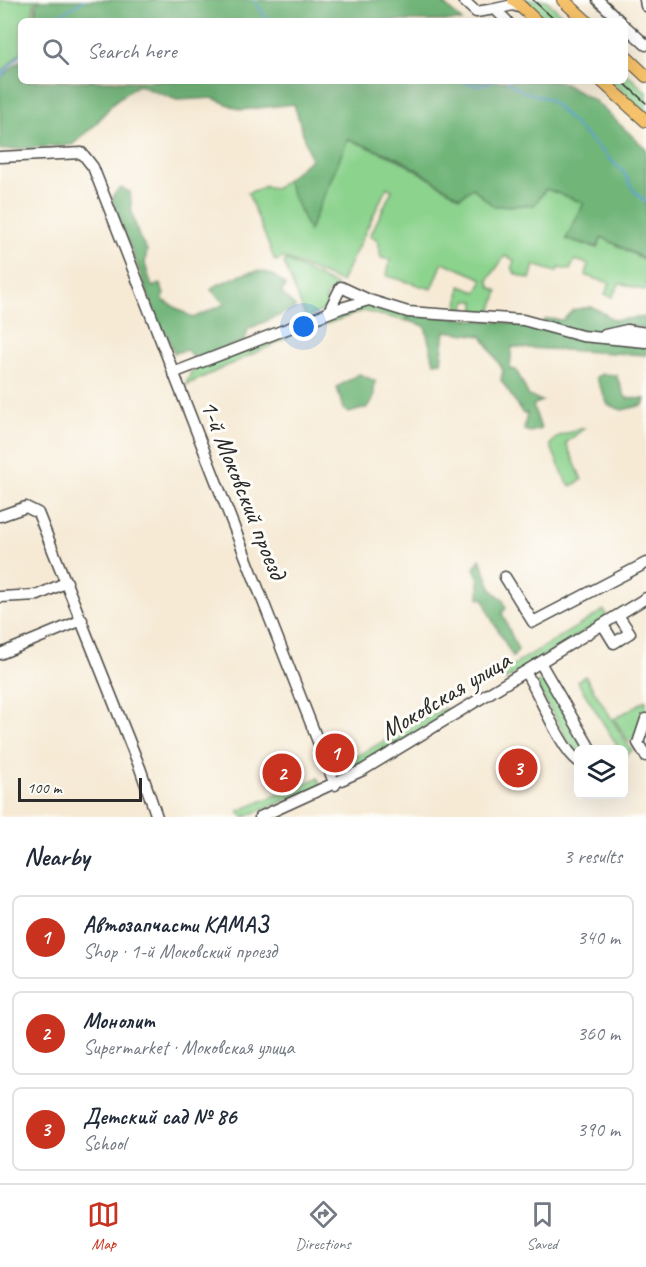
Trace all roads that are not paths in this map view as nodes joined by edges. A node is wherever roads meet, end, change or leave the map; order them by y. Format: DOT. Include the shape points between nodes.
graph roads {
  1 [pos="463,0"];
  2 [pos="563,0"];
  3 [pos="598,0"];
  4 [pos="645,0"];
  5 [pos="518,4"];
  6 [pos="646,6"];
  7 [pos="495,9"];
  8 [pos="504,18"];
  9 [pos="534,18"];
  10 [pos="583,18"];
  11 [pos="617,18"];
  12 [pos="628,29"];
  13 [pos="646,45"];
  14 [pos="628,59"];
  15 [pos="646,66"];
  16 [pos="646,76"];
  17 [pos="605,84"];
  18 [pos="646,121"];
  19 [pos="0,157"];
  20 [pos="369,300"];
  21 [pos="328,313"];
  22 [pos="646,333"];
  23 [pos="593,337"];
  24 [pos="646,342"];
  25 [pos="173,373"];
  26 [pos="0,516"];
  27 [pos="646,563"];
  28 [pos="505,576"];
  29 [pos="67,582"];
  30 [pos="0,597"];
  31 [pos="646,598"];
  32 [pos="618,615"];
  33 [pos="81,620"];
  34 [pos="603,625"];
  35 [pos="0,654"];
  36 [pos="541,664"];
  37 [pos="526,673"];
  38 [pos="646,719"];
  39 [pos="588,745"];
  40 [pos="574,754"];
  41 [pos="646,756"];
  42 [pos="335,785"];
  43 [pos="157,817"];
  44 [pos="260,817"];
  1 -- 7 [label="street" via="477,12"];
  2 -- 10 [label="main road"];
  3 -- 11 [label="street"];
  4 -- 6 [label="street"];
  5 -- 7 [label="street"];
  5 -- 9 [label="main road"];
  7 -- 8 [label="street"];
  12 -- 13 [label="street"];
  14 -- 15 [label="street" via="637,66"];
  14 -- 16 [label="main road"];
  17 -- 18 [label="main road"];
  19 -- 25 [label="street, 1-й Моковский проезд" via="82,153 93,167"];
  20 -- 21 [label="street"];
  20 -- 21 [label="street" via="341,287"];
  20 -- 23 [label="street" via="408,312 523,320"];
  21 -- 25 [label="street"];
  22 -- 23 [label="street" via="627,330"];
  23 -- 24 [label="street"];
  25 -- 42 [label="street, 1-й Моковский проезд"];
  26 -- 29 [label="street" via="26,507 38,513"];
  27 -- 28 [label="street" via="533,622"];
  29 -- 30 [label="street" via="38,595"];
  29 -- 33 [label="street"];
  31 -- 32 [label="street, Моковская улица"];
  32 -- 34 [label="street, Моковская улица"];
  32 -- 34 [label="street" via="630,633 614,643"];
  33 -- 35 [label="street"];
  33 -- 43 [label="street"];
  34 -- 36 [label="street, Моковская улица"];
  36 -- 37 [label="street, Моковская улица"];
  36 -- 39 [label="street"];
  37 -- 40 [label="street" via="552,723"];
  37 -- 42 [label="street, Моковская улица"];
  38 -- 41 [label="street" via="638,743"];
  42 -- 44 [label="street, Моковская улица"];
}
